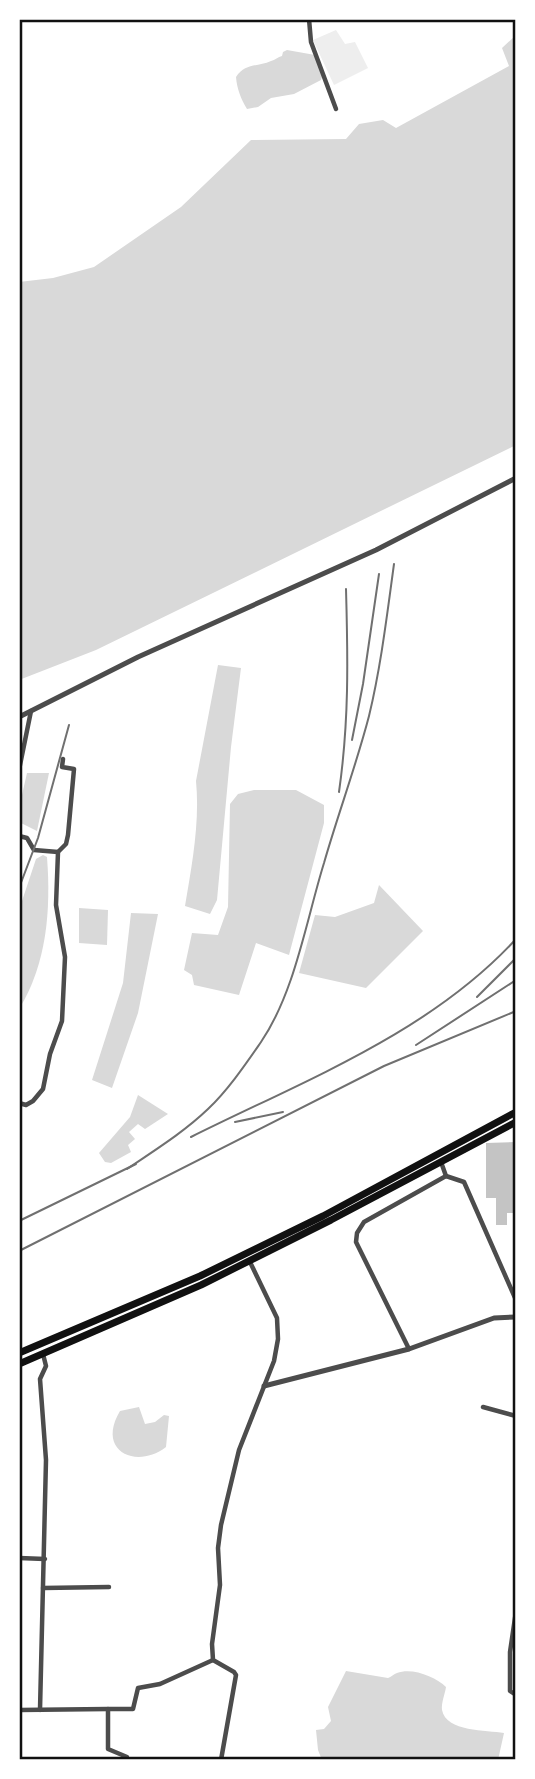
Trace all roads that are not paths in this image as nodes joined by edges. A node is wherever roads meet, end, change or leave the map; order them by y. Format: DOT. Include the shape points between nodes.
graph roads {
  1 [pos="309,19"];
  2 [pos="336,109"];
  3 [pos="516,478"];
  4 [pos="31,711"];
  5 [pos="19,717"];
  6 [pos="63,759"];
  7 [pos="19,770"];
  8 [pos="19,836"];
  9 [pos="58,852"];
  10 [pos="19,1103"];
  11 [pos="516,1112"];
  12 [pos="516,1122"];
  13 [pos="441,1162"];
  14 [pos="446,1176"];
  15 [pos="249,1261"];
  16 [pos="516,1300"];
  17 [pos="516,1317"];
  18 [pos="409,1349"];
  19 [pos="19,1353"];
  20 [pos="43,1354"];
  21 [pos="19,1364"];
  22 [pos="264,1387"];
  23 [pos="483,1407"];
  24 [pos="516,1416"];
  25 [pos="19,1558"];
  26 [pos="45,1559"];
  27 [pos="109,1587"];
  28 [pos="43,1588"];
  29 [pos="516,1611"];
  30 [pos="213,1660"];
  31 [pos="516,1695"];
  32 [pos="108,1709"];
  33 [pos="19,1710"];
  34 [pos="40,1710"];
  35 [pos="127,1760"];
  36 [pos="221,1760"];
  1 -- 2 [label="street" via="311,42"];
  3 -- 4 [label="street" via="376,550 138,657"];
  4 -- 5 [label="street"];
  4 -- 7 [label="street"];
  6 -- 9 [label="street" via="62,767 74,769 68,835"];
  8 -- 9 [label="street" via="27,838 34,850"];
  9 -- 10 [label="street" via="56,905 65,957 62,1021 43,1089 33,1101"];
  11 -- 19 [label="highway" via="200,1276"];
  12 -- 13 [label="highway"];
  13 -- 14 [label="street"];
  13 -- 15 [label="highway"];
  14 -- 16 [label="street" via="464,1182"];
  14 -- 18 [label="street" via="364,1222 357,1233 356,1242"];
  15 -- 20 [label="highway"];
  15 -- 22 [label="street" via="277,1318 274,1361"];
  17 -- 18 [label="street" via="494,1318"];
  18 -- 22 [label="street"];
  20 -- 21 [label="highway"];
  20 -- 26 [label="street"];
  22 -- 30 [label="street" via="239,1450 221,1525"];
  23 -- 24 [label="street"];
  25 -- 26 [label="street"];
  26 -- 28 [label="street"];
  27 -- 28 [label="street"];
  28 -- 34 [label="street"];
  29 -- 31 [label="street" via="510,1652 510,1691"];
  30 -- 32 [label="street" via="160,1684 138,1688 133,1709"];
  30 -- 36 [label="street" via="236,1675"];
  32 -- 34 [label="street"];
  32 -- 35 [label="street" via="108,1749"];
  33 -- 34 [label="street"];
}
